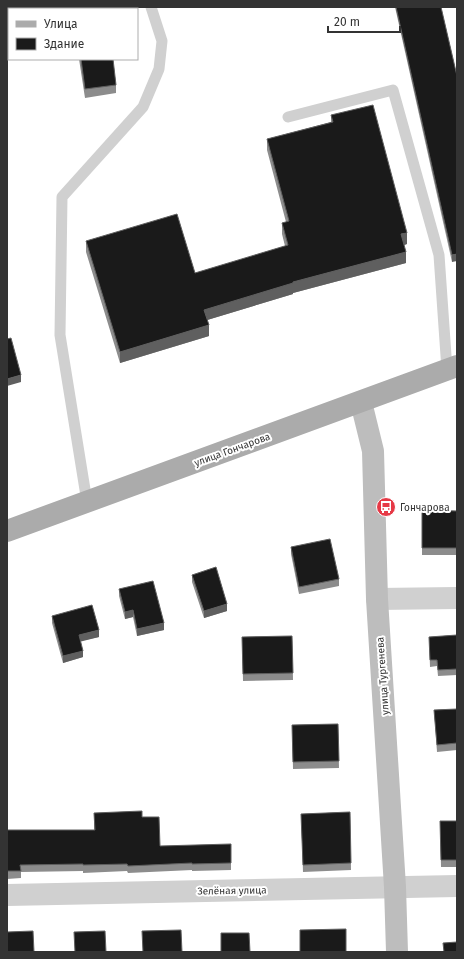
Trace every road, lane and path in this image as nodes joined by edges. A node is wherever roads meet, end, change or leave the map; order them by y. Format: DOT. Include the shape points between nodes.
graph roads {
  1 [pos="151,7"];
  2 [pos="288,117"];
  3 [pos="452,368"];
  4 [pos="361,402"];
  5 [pos="87,502"];
  6 [pos="7,531"];
  7 [pos="457,598"];
  8 [pos="377,599"];
  9 [pos="457,886"];
  10 [pos="395,887"];
  11 [pos="7,895"];
  12 [pos="397,952"];
  1 -- 5 [label="lane" via="162,41 159,69 143,107 62,198 60,335"];
  2 -- 3 [label="lane" via="393,90 439,255"];
  3 -- 4 [label="main road, улица Гончарова"];
  4 -- 5 [label="main road, улица Гончарова"];
  4 -- 8 [label="street, улица Тургенева" via="373,451"];
  5 -- 6 [label="main road, улица Гончарова"];
  7 -- 8 [label="street"];
  8 -- 10 [label="street, улица Тургенева"];
  9 -- 10 [label="street, Зелёная улица"];
  10 -- 11 [label="street, Зелёная улица"];
  10 -- 12 [label="street, улица Тургенева"];
}
